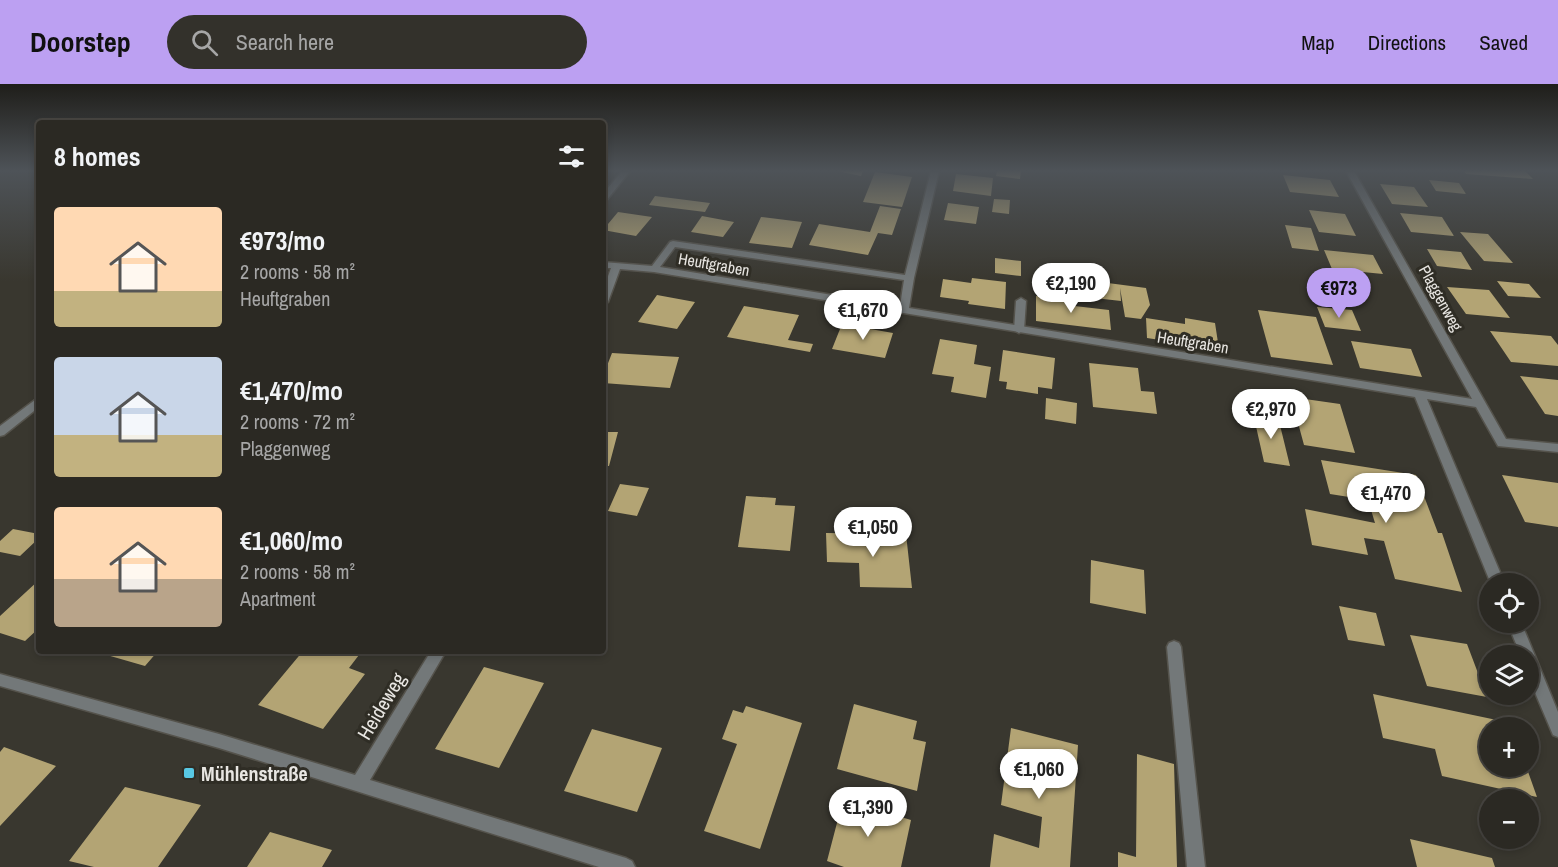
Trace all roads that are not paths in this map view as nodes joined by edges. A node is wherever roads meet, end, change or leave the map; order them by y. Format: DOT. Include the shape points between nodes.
graph roads {
  1 [pos="926,208"];
  2 [pos="1370,208"];
  3 [pos="606,266"];
  4 [pos="616,268"];
  5 [pos="654,269"];
  6 [pos="909,278"];
  7 [pos="606,294"];
  8 [pos="1021,301"];
  9 [pos="904,311"];
  10 [pos="1019,330"];
  11 [pos="1419,393"];
  12 [pos="36,403"];
  13 [pos="1479,404"];
  14 [pos="0,432"];
  15 [pos="1558,448"];
  16 [pos="1493,573"];
  17 [pos="1174,647"];
  18 [pos="437,654"];
  19 [pos="0,680"];
  20 [pos="1539,683"];
  21 [pos="1558,729"];
  22 [pos="359,784"];
  23 [pos="626,867"];
  24 [pos="1197,867"];
  1 -- 6 [label="street"];
  2 -- 13 [label="street, Plaggenweg"];
  3 -- 4 [label="street, Heuftgraben"];
  4 -- 5 [label="street, Heuftgraben"];
  4 -- 7 [label="street"];
  5 -- 6 [label="street, Heuftgraben" via="673,244"];
  5 -- 9 [label="street, Heuftgraben"];
  6 -- 9 [label="street"];
  8 -- 10 [label="street"];
  9 -- 10 [label="street, Heuftgraben"];
  10 -- 11 [label="street, Heuftgraben"];
  11 -- 13 [label="street, Heuftgraben"];
  11 -- 16 [label="street"];
  12 -- 14 [label="street"];
  13 -- 15 [label="street, Plaggenweg" via="1502,443"];
  17 -- 24 [label="street"];
  18 -- 22 [label="street, Heideweg"];
  19 -- 22 [label="street"];
  20 -- 21 [label="street"];
  22 -- 23 [label="street"];
}
